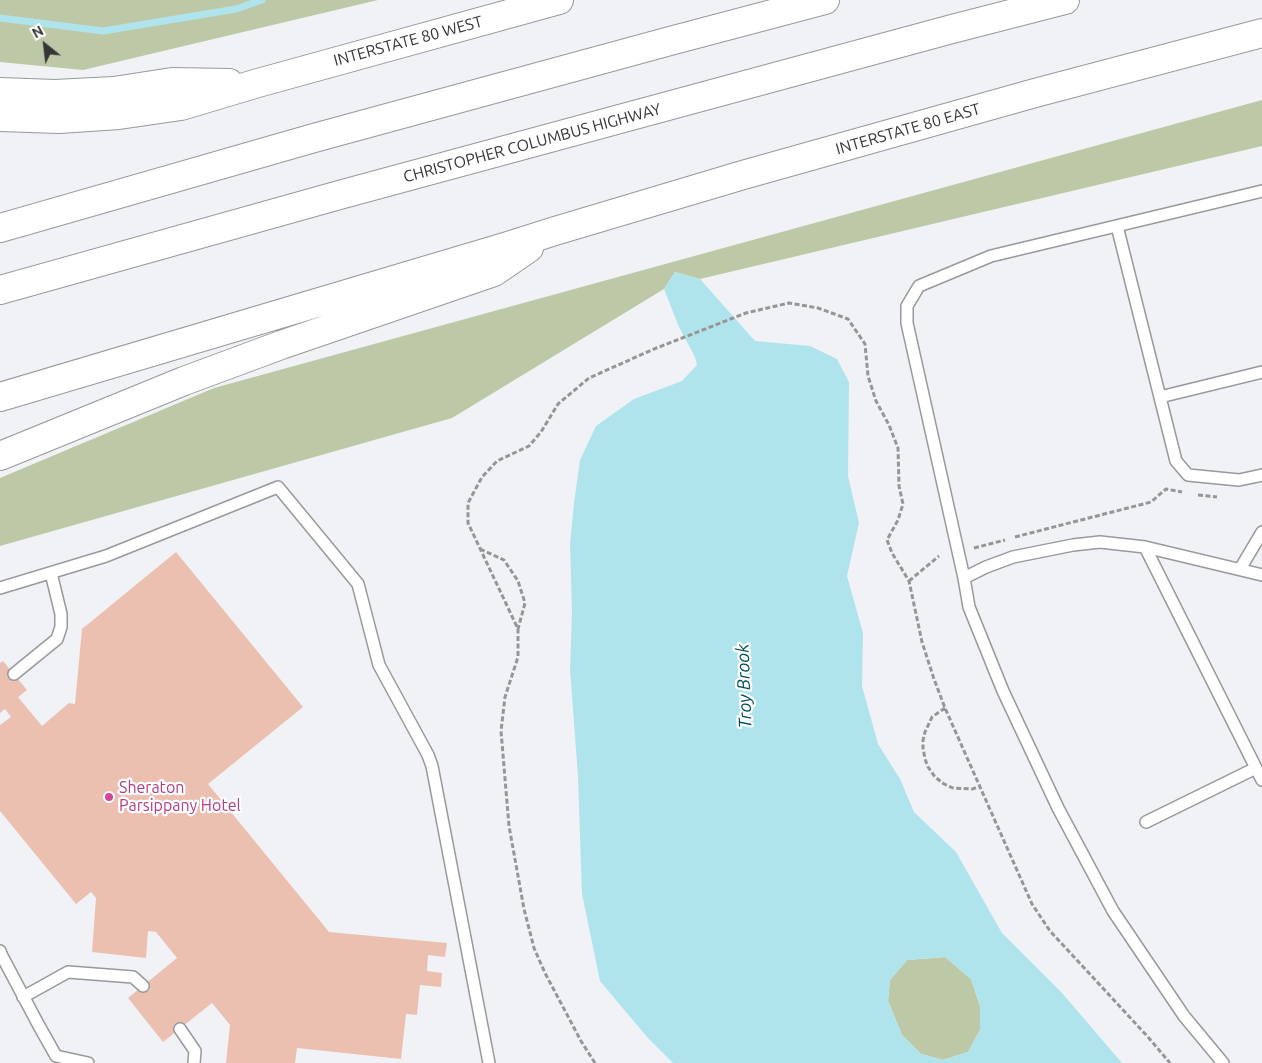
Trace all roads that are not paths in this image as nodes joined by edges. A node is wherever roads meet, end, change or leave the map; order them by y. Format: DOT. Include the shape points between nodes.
graph roads {
  1 [pos="559,0"];
  2 [pos="825,0"];
  3 [pos="1065,0"];
  4 [pos="1262,33"];
  5 [pos="258,83"];
  6 [pos="0,92"];
  7 [pos="0,117"];
  8 [pos="1261,194"];
  9 [pos="1117,226"];
  10 [pos="0,228"];
  11 [pos="555,230"];
  12 [pos="0,290"];
  13 [pos="1262,372"];
  14 [pos="0,397"];
  15 [pos="1160,397"];
  16 [pos="0,456"];
  17 [pos="1262,475"];
  18 [pos="1262,532"];
  19 [pos="1145,547"];
  20 [pos="1240,570"];
  21 [pos="51,573"];
  22 [pos="1262,575"];
  23 [pos="964,578"];
  24 [pos="0,588"];
  25 [pos="14,674"];
  26 [pos="1256,768"];
  27 [pos="1262,780"];
  28 [pos="1146,822"];
  29 [pos="0,951"];
  30 [pos="143,986"];
  31 [pos="23,997"];
  32 [pos="180,1029"];
  33 [pos="56,1056"];
  34 [pos="46,1063"];
  35 [pos="88,1063"];
  36 [pos="194,1063"];
  37 [pos="489,1063"];
  38 [pos="1223,1063"];
  1 -- 5 [label="highway, INTERSTATE 80 WEST"];
  2 -- 10 [label="highway" via="314,138"];
  3 -- 12 [label="highway, CHRISTOPHER COLUMBUS HIGHWAY"];
  4 -- 11 [label="highway, INTERSTATE 80 EAST" via="1006,101"];
  5 -- 6 [label="highway" via="172,82 114,91"];
  5 -- 7 [label="highway" via="181,106 119,115 59,119"];
  8 -- 9 [label="lane"];
  9 -- 15 [label="lane"];
  9 -- 23 [label="lane" via="991,256 919,286 907,306 907,323"];
  11 -- 14 [label="highway, INTERSTATE 80 EAST"];
  11 -- 16 [label="highway" via="494,272 210,371"];
  13 -- 15 [label="lane"];
  15 -- 17 [label="lane" via="1176,461 1188,475 1239,480"];
  18 -- 20 [label="lane"];
  19 -- 20 [label="lane"];
  19 -- 23 [label="lane" via="1100,542 1073,545 1013,557"];
  19 -- 26 [label="lane"];
  20 -- 22 [label="lane"];
  21 -- 24 [label="lane"];
  21 -- 25 [label="lane" via="62,614 62,627 56,639"];
  21 -- 37 [label="lane" via="106,556 278,487 358,584 379,665 428,755"];
  23 -- 38 [label="lane" via="969,607 1003,691 1063,817 1113,911 1184,1016"];
  26 -- 27 [label="lane"];
  26 -- 28 [label="lane"];
  29 -- 31 [label="lane"];
  30 -- 31 [label="lane" via="133,977 68,972"];
  31 -- 33 [label="lane"];
  32 -- 36 [label="lane" via="195,1051"];
  33 -- 34 [label="lane"];
  33 -- 35 [label="lane"];
}
